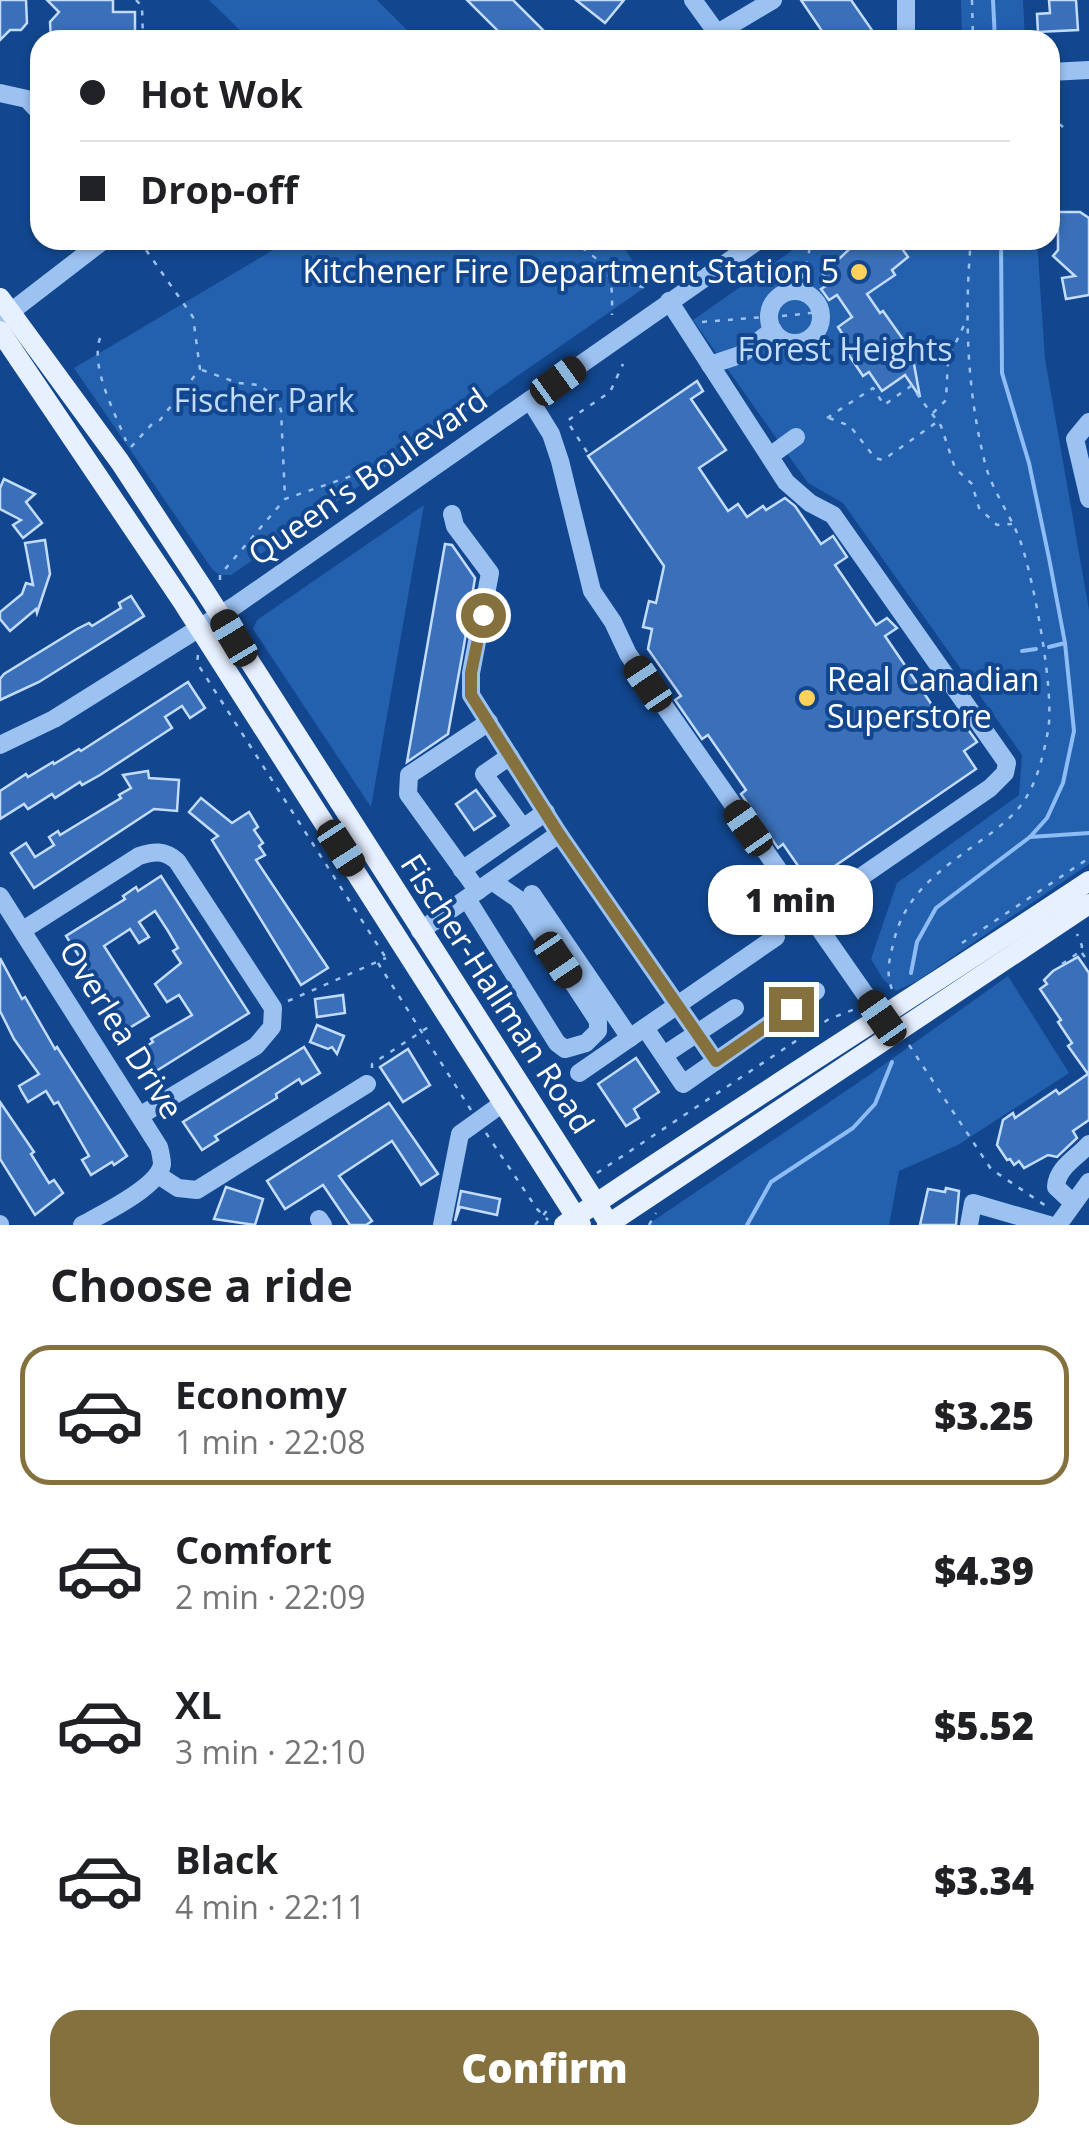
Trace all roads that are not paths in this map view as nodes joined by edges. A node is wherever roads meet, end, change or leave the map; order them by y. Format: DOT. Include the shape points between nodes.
graph roads {
  1 [pos="693,0"];
  2 [pos="772,0"];
  3 [pos="906,0"];
  4 [pos="710,30"];
  5 [pos="727,30"];
  6 [pos="906,30"];
  7 [pos="1089,70"];
  8 [pos="1060,71"];
  9 [pos="0,93"];
  10 [pos="30,102"];
  11 [pos="91,250"];
  12 [pos="744,250"];
  13 [pos="669,302"];
  14 [pos="3,315"];
  15 [pos="777,330"];
  16 [pos="710,365"];
  17 [pos="530,400"];
  18 [pos="1089,422"];
  19 [pos="796,437"];
  20 [pos="770,456"];
  21 [pos="1089,499"];
  22 [pos="452,514"];
  23 [pos="220,616"];
  24 [pos="200,629"];
  25 [pos="489,722"];
  26 [pos="0,745"];
  27 [pos="510,756"];
  28 [pos="546,812"];
  29 [pos="523,828"];
  30 [pos="559,834"];
  31 [pos="462,870"];
  32 [pos="1089,881"];
  33 [pos="479,890"];
  34 [pos="532,894"];
  35 [pos="0,896"];
  36 [pos="1089,904"];
  37 [pos="807,914"];
  38 [pos="22,930"];
  39 [pos="420,931"];
  40 [pos="776,938"];
  41 [pos="816,992"];
  42 [pos="677,1005"];
  43 [pos="735,1008"];
  44 [pos="894,1032"];
  45 [pos="638,1033"];
  46 [pos="697,1034"];
  47 [pos="664,1056"];
  48 [pos="716,1061"];
  49 [pos="579,1073"];
  50 [pos="368,1084"];
  51 [pos="503,1102"];
  52 [pos="140,1115"];
  53 [pos="1089,1144"];
  54 [pos="158,1175"];
  55 [pos="1089,1182"];
  56 [pos="1072,1202"];
  57 [pos="596,1203"];
  58 [pos="1049,1216"];
  59 [pos="568,1222"];
  60 [pos="82,1225"];
  61 [pos="442,1225"];
  62 [pos="608,1225"];
  63 [pos="969,1225"];
  64 [pos="1058,1225"];
  1 -- 4 [label="street"];
  2 -- 5 [label="street"];
  3 -- 6 [label="street"];
  7 -- 8 [label="street"];
  9 -- 10 [label="street"];
  11 -- 14 [label="street"];
  12 -- 13 [label="street, Queen's Boulevard"];
  13 -- 16 [label="street"];
  13 -- 17 [label="street, Queen's Boulevard"];
  14 -- 23 [label="main road, Fischer-Hallman Road" via="120,462"];
  14 -- 24 [label="main road, Fischer-Hallman Road"];
  15 -- 15 [label="street" via="806,340 814,335 821,320 815,300 799,291 781,296"];
  15 -- 16 [label="street"];
  16 -- 20 [label="street"];
  17 -- 23 [label="street, Queen's Boulevard"];
  17 -- 37 [label="street" via="560,461 592,591"];
  18 -- 21 [label="street" via="1075,439"];
  19 -- 20 [label="street"];
  20 -- 37 [label="street" via="786,482 833,515 1007,763 990,788"];
  22 -- 25 [label="street" via="490,573 470,691"];
  23 -- 24 [label="street, Queen's Boulevard"];
  23 -- 39 [label="main road, Fischer-Hallman Road"];
  24 -- 26 [label="street, Queen's Boulevard"];
  24 -- 51 [label="main road, Fischer-Hallman Road"];
  25 -- 27 [label="street"];
  25 -- 31 [label="street" via="409,776 408,794"];
  27 -- 28 [label="street"];
  27 -- 29 [label="street" via="484,774"];
  28 -- 29 [label="street"];
  28 -- 30 [label="street"];
  29 -- 31 [label="street"];
  30 -- 33 [label="street"];
  30 -- 42 [label="street"];
  31 -- 33 [label="street"];
  32 -- 44 [label="main road"];
  33 -- 33 [label="street" via="518,899 598,1021 593,1038 576,1048 557,1043"];
  33 -- 39 [label="street"];
  34 -- 45 [label="street"];
  35 -- 38 [label="street, Overlea Drive"];
  36 -- 44 [label="main road"];
  37 -- 44 [label="street"];
  38 -- 52 [label="street, Overlea Drive"];
  38 -- 52 [label="street" via="139,856 168,854 273,1008 272,1028 256,1046"];
  39 -- 57 [label="main road, Fischer-Hallman Road"];
  40 -- 42 [label="street"];
  41 -- 48 [label="street"];
  42 -- 45 [label="street"];
  42 -- 46 [label="street"];
  43 -- 46 [label="street"];
  44 -- 57 [label="main road" via="786,1076"];
  44 -- 62 [label="main road"];
  45 -- 47 [label="street"];
  45 -- 49 [label="street"];
  46 -- 47 [label="street"];
  46 -- 48 [label="street"];
  47 -- 48 [label="street" via="684,1084"];
  50 -- 54 [label="street" via="197,1190"];
  51 -- 59 [label="main road, Fischer-Hallman Road"];
  51 -- 61 [label="street" via="460,1134"];
  52 -- 54 [label="street, Overlea Drive" via="160,1147"];
  53 -- 56 [label="street" via="1056,1179"];
  54 -- 60 [label="street"];
  55 -- 56 [label="street"];
  56 -- 64 [label="street"];
  57 -- 59 [label="main road"];
  57 -- 62 [label="main road, Fischer-Hallman Road"];
  58 -- 63 [label="street" via="973,1202"];
}
